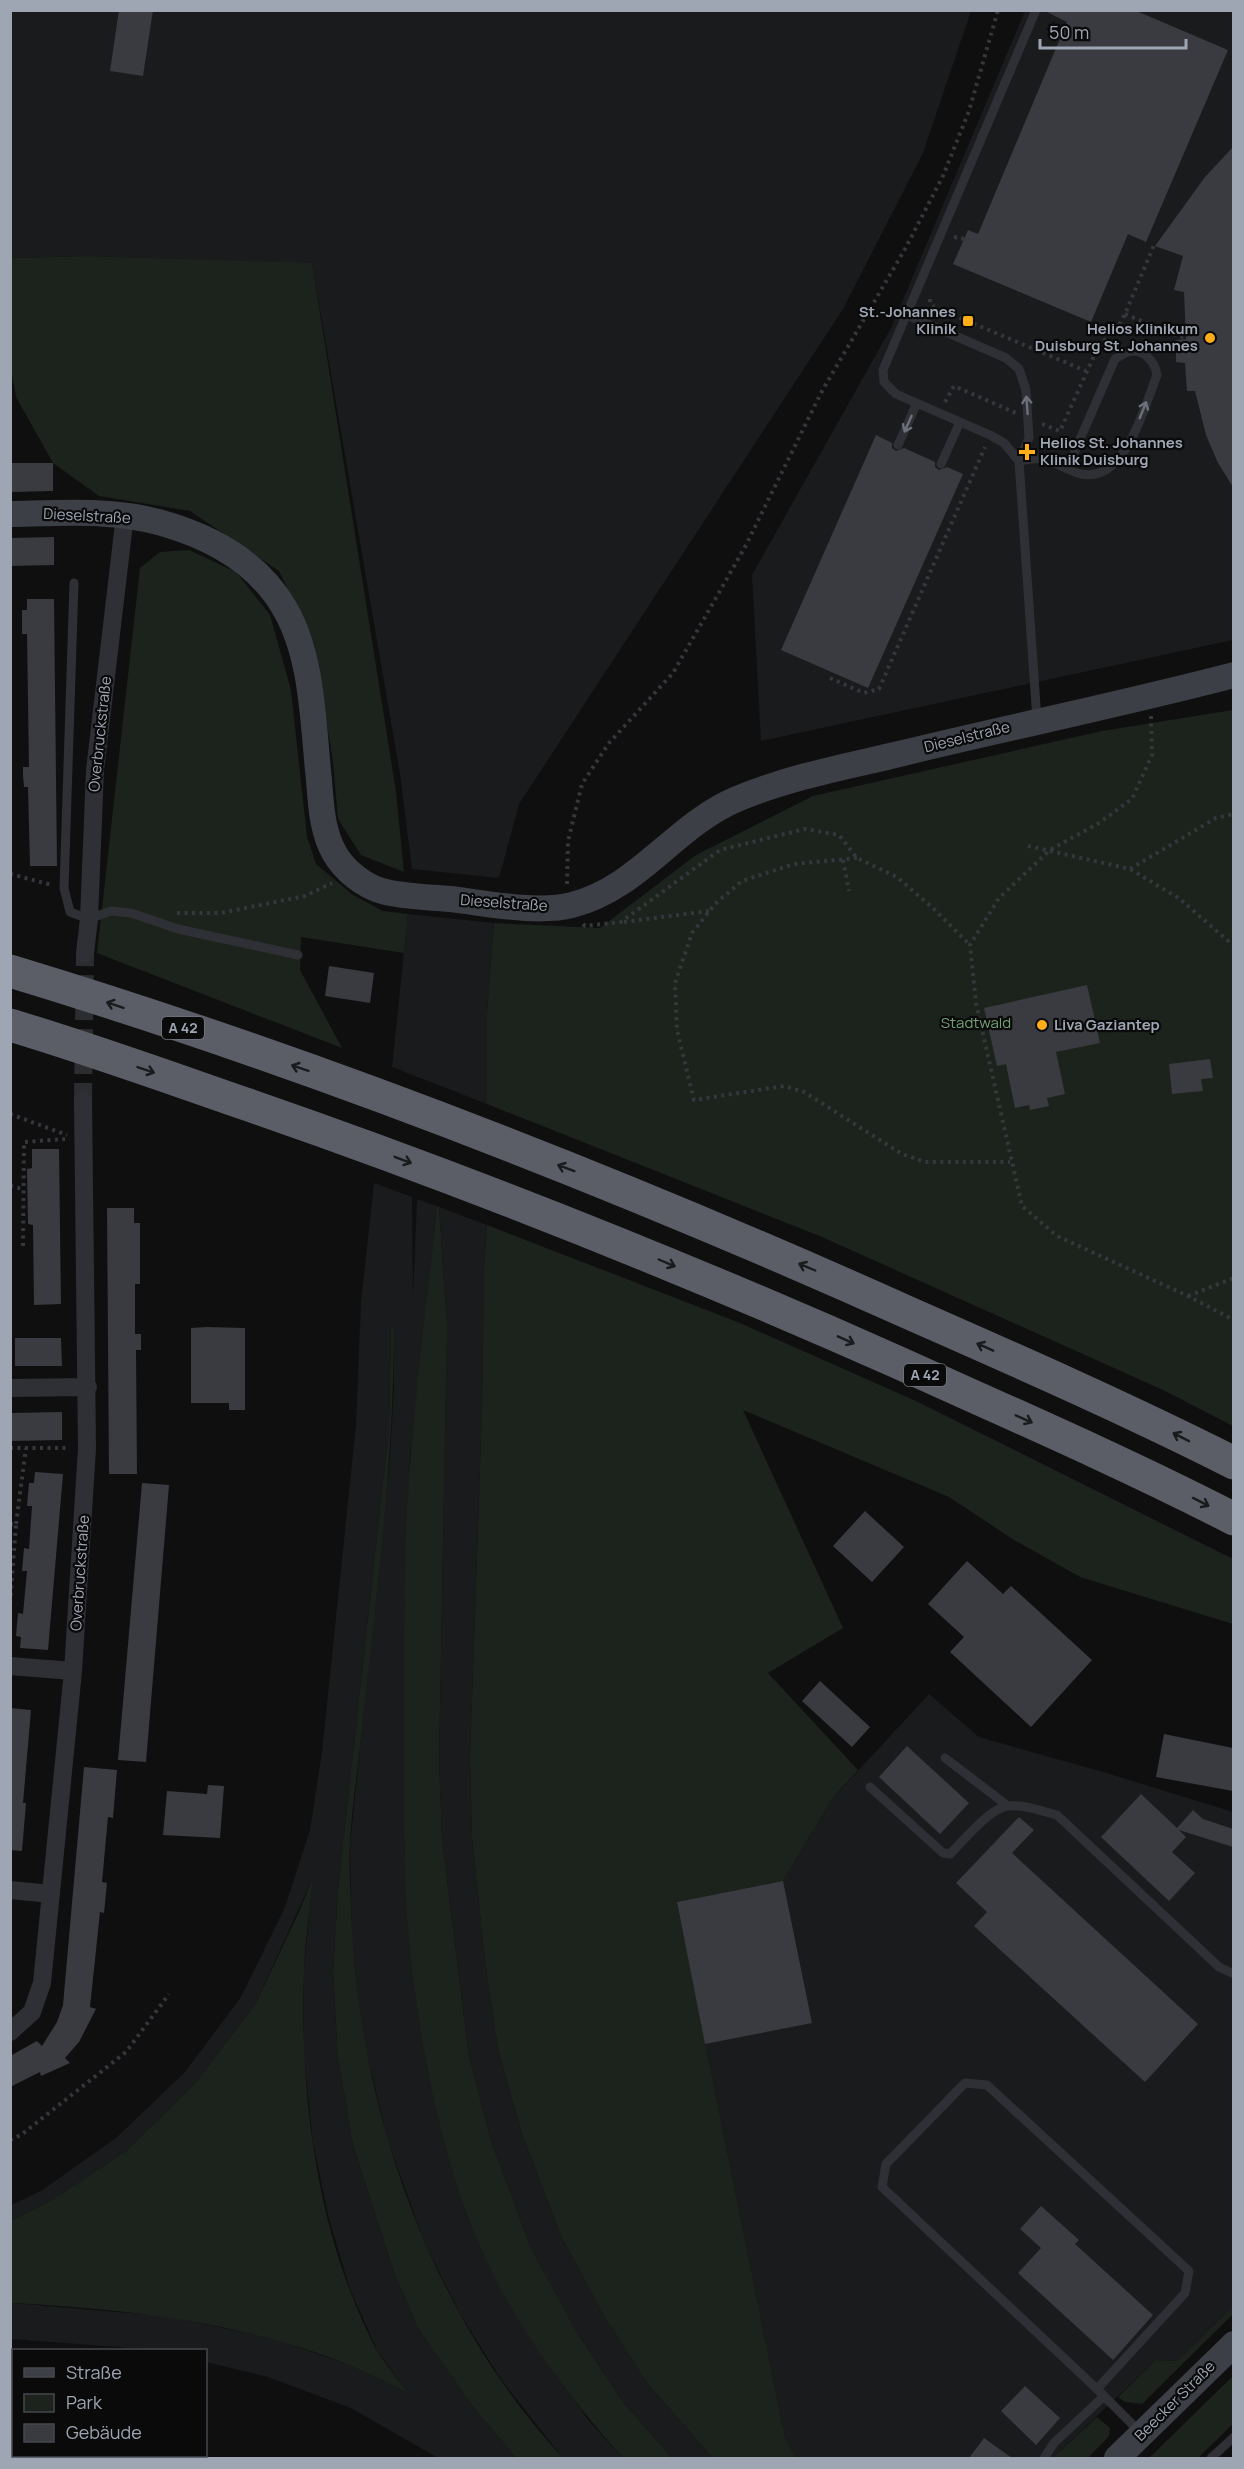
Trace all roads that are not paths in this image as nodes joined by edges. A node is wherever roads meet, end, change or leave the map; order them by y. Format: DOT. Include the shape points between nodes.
graph roads {
  1 [pos="1036,10"];
  2 [pos="907,315"];
  3 [pos="917,403"];
  4 [pos="960,422"];
  5 [pos="898,446"];
  6 [pos="1019,461"];
  7 [pos="941,464"];
  8 [pos="1067,469"];
  9 [pos="10,514"];
  10 [pos="125,516"];
  11 [pos="74,583"];
  12 [pos="1233,675"];
  13 [pos="1037,720"];
  14 [pos="89,919"];
  15 [pos="85,953"];
  16 [pos="298,955"];
  17 [pos="10,971"];
  18 [pos="10,1025"];
  19 [pos="83,1101"];
  20 [pos="88,1387"];
  21 [pos="10,1388"];
  22 [pos="1233,1463"];
  23 [pos="1233,1519"];
  24 [pos="10,1666"];
  25 [pos="74,1671"];
  26 [pos="945,1758"];
  27 [pos="870,1787"];
  28 [pos="1008,1806"];
  29 [pos="10,1890"];
  30 [pos="51,1894"];
  31 [pos="1233,1974"];
  32 [pos="10,2032"];
  33 [pos="1233,2344"];
  34 [pos="1101,2392"];
  35 [pos="1142,2433"];
  36 [pos="1233,2437"];
  37 [pos="1044,2458"];
  38 [pos="1117,2458"];
  39 [pos="1211,2458"];
  1 -- 2 [label="lane"];
  2 -- 3 [label="lane" via="883,370 885,382 896,394"];
  6 -- 2 [label="lane, one-way" via="1029,438 1026,390 1019,369 1006,358"];
  3 -- 4 [label="lane"];
  3 -- 5 [label="lane, one-way"];
  4 -- 6 [label="lane" via="1004,443"];
  4 -- 7 [label="lane"];
  6 -- 8 [label="lane" via="1042,459"];
  6 -- 13 [label="lane"];
  8 -- 8 [label="lane, one-way" via="1091,475 1118,461 1128,447 1157,375 1155,365 1143,354 1129,351 1115,359"];
  9 -- 10 [label="street, Dieselstraße"];
  10 -- 13 [label="street, Dieselstraße" via="197,535 233,554 256,571 285,609 310,688 323,822 335,855 368,886 404,895 566,907 600,897 698,822 734,800 790,780"];
  10 -- 14 [label="street, Overbruckstraße" via="94,770"];
  11 -- 14 [label="lane" via="64,888 70,912"];
  12 -- 13 [label="street, Dieselstraße"];
  14 -- 15 [label="street, Overbruckstraße"];
  14 -- 16 [label="lane" via="111,911 131,913 178,929"];
  22 -- 17 [label="highway, A 42, one-way" via="1151,1421 620,1189 356,1087"];
  18 -- 23 [label="highway, A 42, one-way" via="348,1140 613,1240 787,1313 1146,1474"];
  19 -- 20 [label="street, Overbruckstraße"];
  20 -- 21 [label="street"];
  20 -- 25 [label="street, Overbruckstraße"];
  24 -- 25 [label="street"];
  25 -- 30 [label="street, Overbruckstraße"];
  26 -- 28 [label="lane"];
  27 -- 28 [label="lane" via="943,1853 950,1854 987,1817"];
  28 -- 31 [label="lane" via="1057,1815 1219,1967"];
  29 -- 30 [label="street"];
  30 -- 32 [label="street, Overbruckstraße" via="42,1983 32,2012"];
  33 -- 35 [label="street, Beecker Straße"];
  34 -- 34 [label="lane" via="1185,2293 1189,2271 987,2085 964,2084 886,2164 882,2187"];
  34 -- 35 [label="lane"];
  34 -- 37 [label="lane"];
  35 -- 38 [label="street, Beecker Straße"];
  36 -- 39 [label="lane"];
}
